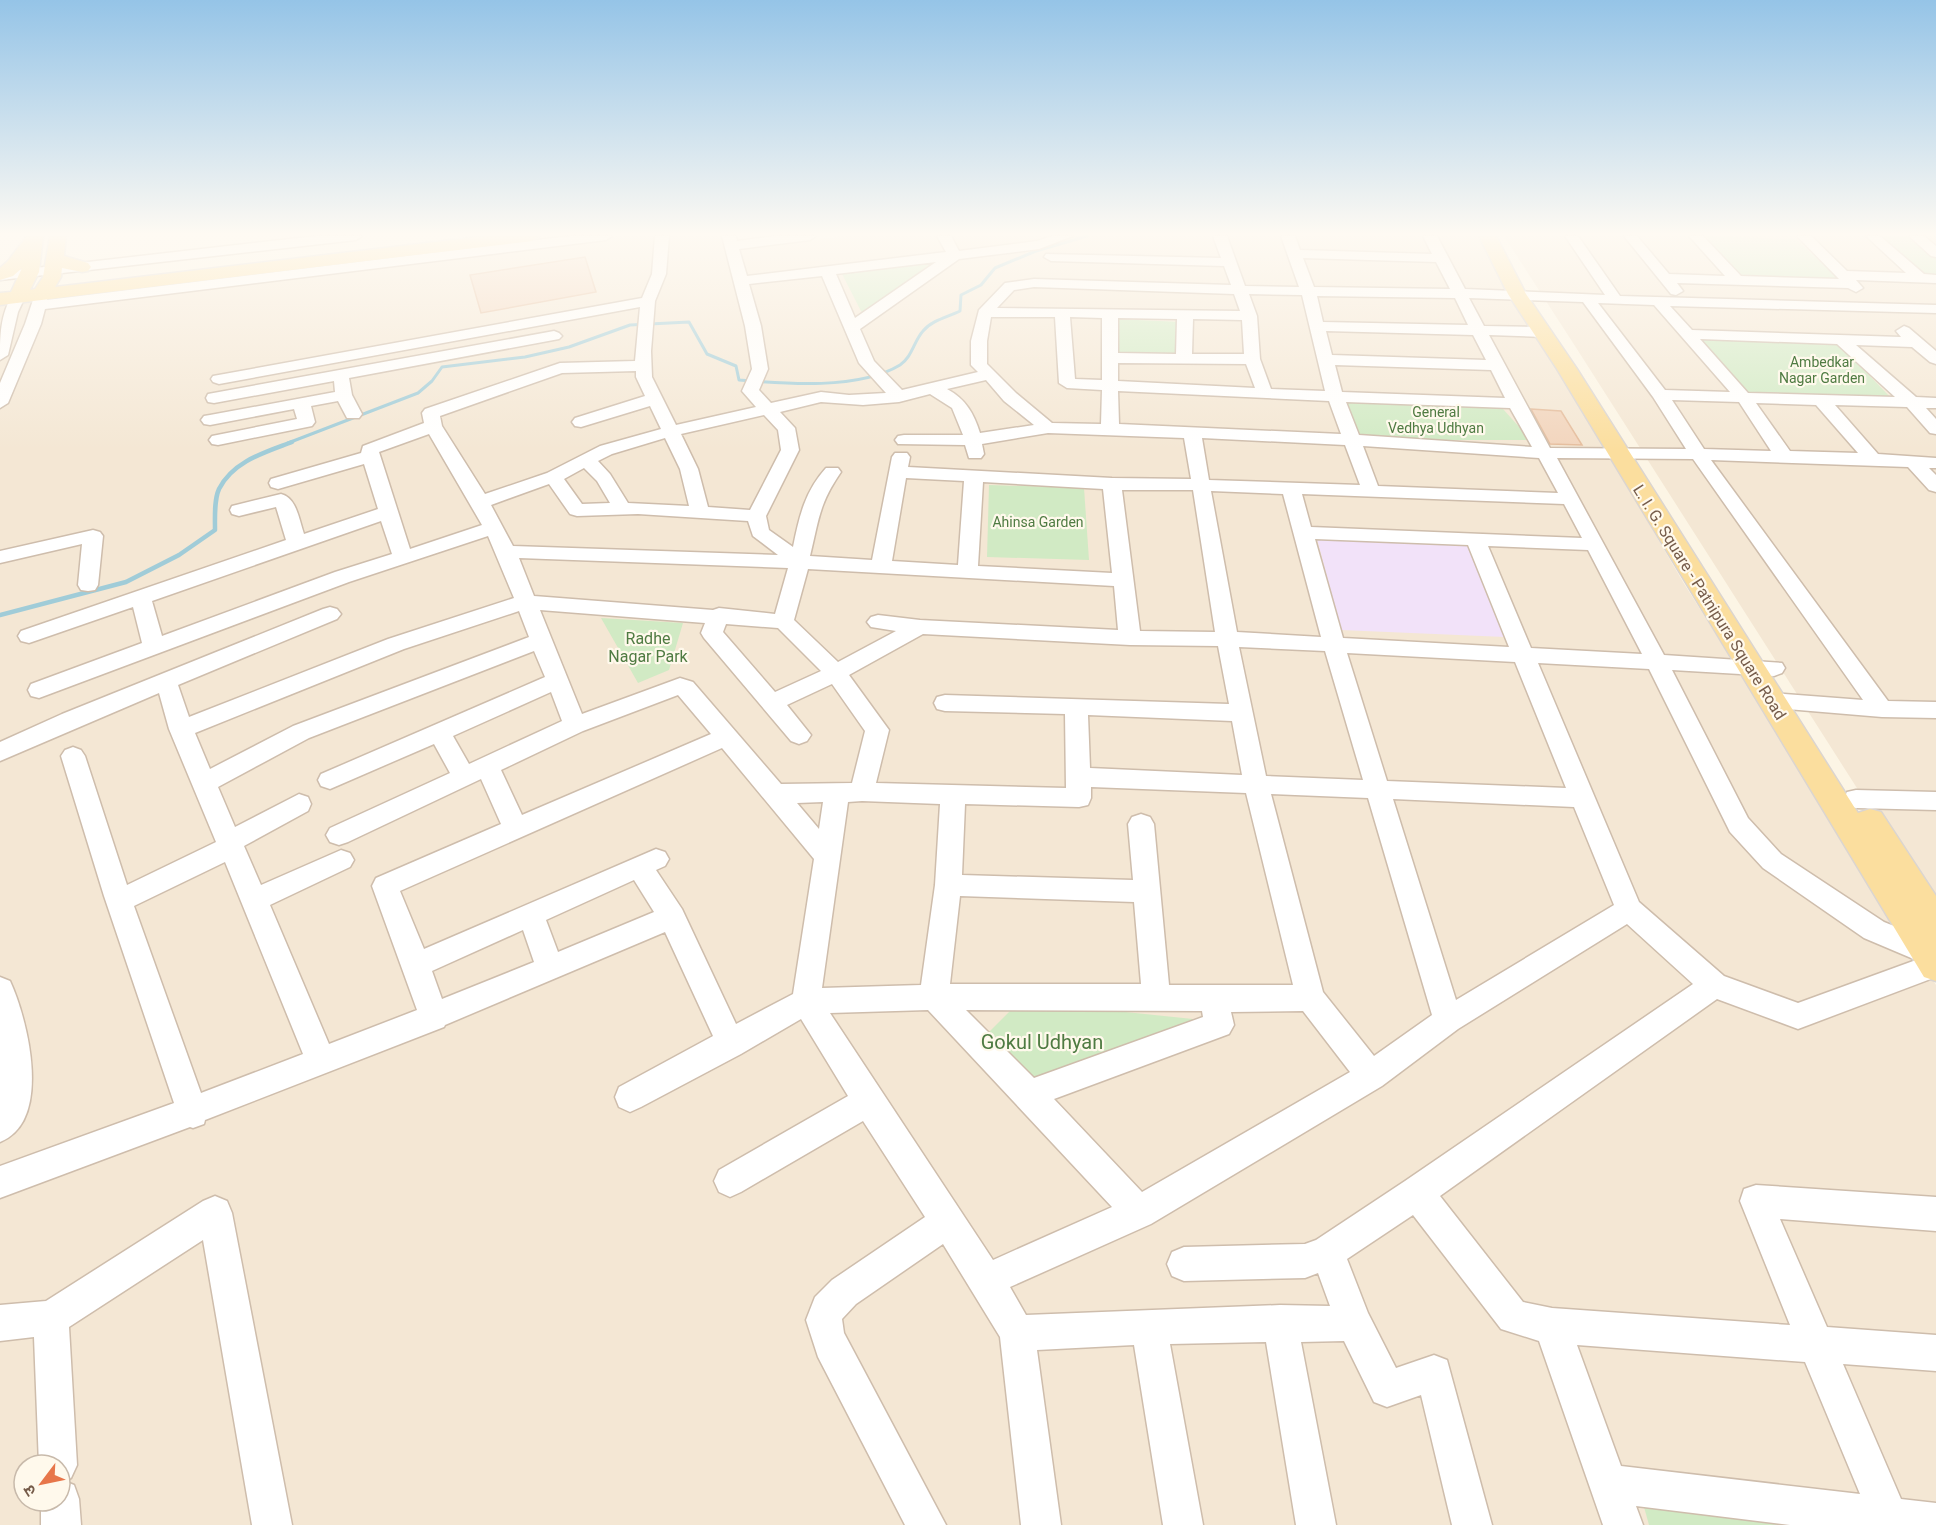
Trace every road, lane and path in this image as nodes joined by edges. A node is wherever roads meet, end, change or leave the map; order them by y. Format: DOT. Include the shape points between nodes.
graph roads {
  1 [pos="10,307"];
  2 [pos="37,307"];
  3 [pos="649,307"];
  4 [pos="748,307"];
  5 [pos="843,307"];
  6 [pos="880,307"];
  7 [pos="990,307"];
  8 [pos="1034,307"];
  9 [pos="1246,307"];
  10 [pos="1313,307"];
  11 [pos="1466,307"];
  12 [pos="1530,307"];
  13 [pos="1535,307"];
  14 [pos="1594,307"];
  15 [pos="1663,307"];
  16 [pos="1878,307"];
  17 [pos="1883,307"];
  18 [pos="1936,309"];
  19 [pos="1034,312"];
  20 [pos="984,313"];
  21 [pos="1062,313"];
  22 [pos="1110,314"];
  23 [pos="1249,316"];
  24 [pos="646,317"];
  25 [pos="1185,317"];
  26 [pos="1318,326"];
  27 [pos="852,327"];
  28 [pos="1479,331"];
  29 [pos="1542,332"];
  30 [pos="1687,334"];
  31 [pos="554,336"];
  32 [pos="1841,339"];
  33 [pos="1917,342"];
  34 [pos="0,355"];
  35 [pos="335,358"];
  36 [pos="1109,358"];
  37 [pos="1184,358"];
  38 [pos="1252,359"];
  39 [pos="1936,359"];
  40 [pos="1326,360"];
  41 [pos="1498,364"];
  42 [pos="644,366"];
  43 [pos="259,371"];
  44 [pos="342,374"];
  45 [pos="990,374"];
  46 [pos="219,379"];
  47 [pos="1111,387"];
  48 [pos="932,388"];
  49 [pos="262,389"];
  50 [pos="1265,394"];
  51 [pos="344,395"];
  52 [pos="1660,395"];
  53 [pos="1335,396"];
  54 [pos="899,397"];
  55 [pos="214,398"];
  56 [pos="1744,398"];
  57 [pos="654,399"];
  58 [pos="1822,401"];
  59 [pos="301,402"];
  60 [pos="1911,402"];
  61 [pos="0,403"];
  62 [pos="1936,403"];
  63 [pos="1516,404"];
  64 [pos="767,409"];
  65 [pos="262,410"];
  66 [pos="353,414"];
  67 [pos="210,420"];
  68 [pos="580,422"];
  69 [pos="433,426"];
  70 [pos="1048,428"];
  71 [pos="1110,429"];
  72 [pos="1936,429"];
  73 [pos="672,431"];
  74 [pos="1192,432"];
  75 [pos="218,440"];
  76 [pos="972,440"];
  77 [pos="1352,440"];
  78 [pos="1543,453"];
  79 [pos="1627,453"];
  80 [pos="1698,453"];
  81 [pos="371,456"];
  82 [pos="1784,456"];
  83 [pos="1873,459"];
  84 [pos="586,460"];
  85 [pos="1914,462"];
  86 [pos="1936,463"];
  87 [pos="832,472"];
  88 [pos="898,472"];
  89 [pos="975,475"];
  90 [pos="553,477"];
  91 [pos="278,483"];
  92 [pos="1112,484"];
  93 [pos="1201,485"];
  94 [pos="1936,486"];
  95 [pos="1291,489"];
  96 [pos="1371,491"];
  97 [pos="1571,499"];
  98 [pos="480,502"];
  99 [pos="624,509"];
  100 [pos="239,510"];
  101 [pos="388,512"];
  102 [pos="700,512"];
  103 [pos="756,516"];
  104 [pos="493,528"];
  105 [pos="1303,533"];
  106 [pos="1476,541"];
  107 [pos="297,544"];
  108 [pos="1595,544"];
  109 [pos="506,552"];
  110 [pos="402,556"];
  111 [pos="0,557"];
  112 [pos="800,562"];
  113 [pos="881,567"];
  114 [pos="968,571"];
  115 [pos="1124,580"];
  116 [pos="88,585"];
  117 [pos="141,599"];
  118 [pos="525,602"];
  119 [pos="330,614"];
  120 [pos="719,615"];
  121 [pos="783,622"];
  122 [pos="878,622"];
  123 [pos="920,627"];
  124 [pos="28,636"];
  125 [pos="1131,638"];
  126 [pos="1227,639"];
  127 [pos="541,640"];
  128 [pos="1334,645"];
  129 [pos="154,646"];
  130 [pos="1523,656"];
  131 [pos="1656,660"];
  132 [pos="1762,667"];
  133 [pos="85,673"];
  134 [pos="836,673"];
  135 [pos="166,681"];
  136 [pos="556,681"];
  137 [pos="39,690"];
  138 [pos="1784,702"];
  139 [pos="771,703"];
  140 [pos="945,703"];
  141 [pos="1076,706"];
  142 [pos="97,709"];
  143 [pos="1882,709"];
  144 [pos="1936,710"];
  145 [pos="1242,713"];
  146 [pos="575,725"];
  147 [pos="181,729"];
  148 [pos="438,731"];
  149 [pos="799,735"];
  150 [pos="726,737"];
  151 [pos="0,752"];
  152 [pos="73,756"];
  153 [pos="487,766"];
  154 [pos="464,777"];
  155 [pos="1078,777"];
  156 [pos="330,780"];
  157 [pos="203,784"];
  158 [pos="1256,784"];
  159 [pos="1378,789"];
  160 [pos="849,792"];
  161 [pos="774,794"];
  162 [pos="953,794"];
  163 [pos="1582,798"];
  164 [pos="1856,799"];
  165 [pos="1936,801"];
  166 [pos="299,804"];
  167 [pos="1142,824"];
  168 [pos="516,829"];
  169 [pos="230,844"];
  170 [pos="827,856"];
  171 [pos="948,885"];
  172 [pos="1147,891"];
  173 [pos="255,900"];
  174 [pos="119,901"];
  175 [pos="1928,901"];
  176 [pos="1629,909"];
  177 [pos="531,914"];
  178 [pos="672,918"];
  179 [pos="1936,925"];
  180 [pos="1933,961"];
  181 [pos="416,965"];
  182 [pos="550,969"];
  183 [pos="1714,985"];
  184 [pos="934,997"];
  185 [pos="1156,997"];
  186 [pos="1310,998"];
  187 [pos="1215,999"];
  188 [pos="806,1001"];
  189 [pos="2,1006"];
  190 [pos="434,1018"];
  191 [pos="1448,1020"];
  192 [pos="730,1044"];
  193 [pos="321,1062"];
  194 [pos="1371,1076"];
  195 [pos="1029,1094"];
  196 [pos="630,1097"];
  197 [pos="868,1101"];
  198 [pos="192,1113"];
  199 [pos="4,1119"];
  200 [pos="730,1181"];
  201 [pos="0,1182"];
  202 [pos="1417,1193"];
  203 [pos="1139,1212"];
  204 [pos="1936,1214"];
  205 [pos="948,1221"];
  206 [pos="1327,1252"];
  207 [pos="1184,1264"];
  208 [pos="986,1280"];
  209 [pos="51,1318"];
  210 [pos="0,1323"];
  211 [pos="1280,1323"];
  212 [pos="1354,1323"];
  213 [pos="1552,1326"];
  214 [pos="1149,1327"];
  215 [pos="1017,1333"];
  216 [pos="1816,1345"];
  217 [pos="1936,1353"];
  218 [pos="57,1453"];
  219 [pos="1609,1484"];
  220 [pos="1890,1522"];
  221 [pos="1936,1523"];
  222 [pos="272,1525"];
  223 [pos="926,1525"];
  224 [pos="1041,1525"];
  225 [pos="1183,1525"];
  226 [pos="1316,1525"];
  227 [pos="1472,1525"];
  228 [pos="1623,1525"];
  1 -- 34 [label="street"];
  2 -- 61 [label="street"];
  3 -- 24 [label="street"];
  4 -- 64 [label="street" via="760,369 753,384"];
  5 -- 27 [label="street"];
  6 -- 27 [label="street"];
  7 -- 20 [label="street"];
  8 -- 19 [label="street"];
  9 -- 23 [label="street"];
  10 -- 26 [label="street"];
  11 -- 28 [label="street"];
  12 -- 29 [label="main road, L. I. G. Square - Patnipura Square Road"];
  13 -- 79 [label="main road, L. I. G. Square - Patnipura Square Road" via="1572,351"];
  14 -- 52 [label="street"];
  15 -- 30 [label="street"];
  16 -- 33 [label="street"];
  17 -- 18 [label="street"];
  19 -- 20 [label="street"];
  19 -- 21 [label="street"];
  20 -- 45 [label="street" via="980,365"];
  21 -- 22 [label="street"];
  21 -- 47 [label="street" via="1067,383"];
  22 -- 25 [label="street"];
  22 -- 36 [label="street"];
  23 -- 25 [label="street"];
  23 -- 38 [label="street"];
  24 -- 35 [label="street"];
  24 -- 42 [label="street"];
  25 -- 37 [label="street"];
  26 -- 28 [label="street"];
  26 -- 40 [label="street"];
  27 -- 54 [label="street" via="867,363"];
  28 -- 29 [label="street"];
  28 -- 41 [label="street"];
  29 -- 79 [label="main road, L. I. G. Square - Patnipura Square Road"];
  30 -- 32 [label="street"];
  30 -- 56 [label="street"];
  31 -- 44 [label="street"];
  32 -- 33 [label="street"];
  32 -- 60 [label="street"];
  33 -- 39 [label="street"];
  35 -- 43 [label="street"];
  35 -- 44 [label="street"];
  36 -- 37 [label="street"];
  36 -- 47 [label="street"];
  37 -- 38 [label="street"];
  38 -- 50 [label="street"];
  40 -- 41 [label="street"];
  40 -- 53 [label="street"];
  41 -- 63 [label="street"];
  42 -- 57 [label="street" via="644,377"];
  42 -- 69 [label="street" via="560,368 431,413"];
  43 -- 46 [label="street"];
  43 -- 49 [label="street"];
  44 -- 49 [label="street"];
  44 -- 51 [label="street"];
  45 -- 48 [label="street"];
  45 -- 70 [label="street" via="1010,397"];
  47 -- 50 [label="street"];
  47 -- 71 [label="street"];
  48 -- 54 [label="street"];
  48 -- 76 [label="street" via="960,407"];
  49 -- 55 [label="street"];
  49 -- 65 [label="street"];
  50 -- 53 [label="street"];
  51 -- 59 [label="street"];
  51 -- 66 [label="street"];
  52 -- 56 [label="street"];
  52 -- 80 [label="street"];
  53 -- 63 [label="street"];
  53 -- 77 [label="street"];
  54 -- 64 [label="street" via="844,402 821,397"];
  56 -- 58 [label="street"];
  56 -- 82 [label="street"];
  57 -- 68 [label="street"];
  57 -- 73 [label="street"];
  58 -- 60 [label="street"];
  58 -- 83 [label="street"];
  59 -- 65 [label="street"];
  59 -- 75 [label="street" via="306,422"];
  60 -- 62 [label="street"];
  60 -- 72 [label="street"];
  63 -- 78 [label="street"];
  64 -- 73 [label="street"];
  64 -- 103 [label="street" via="786,428 790,450"];
  65 -- 67 [label="street"];
  69 -- 81 [label="street" via="369,450"];
  69 -- 98 [label="street"];
  70 -- 71 [label="street"];
  70 -- 76 [label="street"];
  71 -- 74 [label="street"];
  73 -- 84 [label="street" via="606,450"];
  73 -- 102 [label="street" via="689,469"];
  74 -- 77 [label="street"];
  74 -- 93 [label="street"];
  76 -- 88 [label="street" via="905,437"];
  76 -- 89 [label="street"];
  77 -- 78 [label="street"];
  77 -- 96 [label="street"];
  78 -- 79 [label="street"];
  78 -- 97 [label="street"];
  79 -- 80 [label="street"];
  79 -- 132 [label="main road, L. I. G. Square - Patnipura Square Road"];
  80 -- 82 [label="street"];
  80 -- 143 [label="street"];
  81 -- 91 [label="street"];
  81 -- 101 [label="street"];
  82 -- 83 [label="street"];
  83 -- 85 [label="street"];
  84 -- 90 [label="street"];
  84 -- 99 [label="street" via="604,477"];
  85 -- 86 [label="street"];
  85 -- 94 [label="street"];
  87 -- 112 [label="street" via="823,480 810,512"];
  88 -- 89 [label="street"];
  88 -- 113 [label="street"];
  89 -- 92 [label="street"];
  89 -- 114 [label="street"];
  90 -- 98 [label="street"];
  90 -- 99 [label="street" via="577,510"];
  92 -- 93 [label="street"];
  92 -- 115 [label="street"];
  93 -- 95 [label="street"];
  93 -- 126 [label="street"];
  95 -- 96 [label="street"];
  95 -- 105 [label="street"];
  96 -- 97 [label="street"];
  97 -- 108 [label="street"];
  98 -- 104 [label="street"];
  99 -- 102 [label="street"];
  100 -- 107 [label="street" via="281,500"];
  101 -- 107 [label="street"];
  101 -- 110 [label="street"];
  102 -- 103 [label="street"];
  103 -- 112 [label="street" via="760,532"];
  104 -- 109 [label="street"];
  104 -- 110 [label="street"];
  105 -- 106 [label="street"];
  105 -- 128 [label="street"];
  106 -- 108 [label="street"];
  106 -- 130 [label="street"];
  107 -- 117 [label="street"];
  108 -- 131 [label="street"];
  109 -- 112 [label="street"];
  109 -- 118 [label="street"];
  110 -- 129 [label="street"];
  111 -- 116 [label="street" via="93,536"];
  112 -- 113 [label="street"];
  112 -- 121 [label="street"];
  113 -- 114 [label="street"];
  114 -- 115 [label="street"];
  115 -- 125 [label="street"];
  117 -- 124 [label="street"];
  117 -- 129 [label="street"];
  118 -- 120 [label="street"];
  118 -- 127 [label="street"];
  118 -- 147 [label="street" via="396,644"];
  119 -- 135 [label="street"];
  120 -- 121 [label="street"];
  120 -- 139 [label="street" via="712,633"];
  121 -- 134 [label="street"];
  122 -- 123 [label="street"];
  123 -- 125 [label="street"];
  123 -- 134 [label="street"];
  125 -- 126 [label="street"];
  126 -- 128 [label="street"];
  126 -- 145 [label="street"];
  127 -- 136 [label="street"];
  127 -- 157 [label="street" via="301,732"];
  128 -- 130 [label="street"];
  128 -- 159 [label="street"];
  129 -- 133 [label="street"];
  130 -- 131 [label="street"];
  130 -- 163 [label="street"];
  131 -- 132 [label="street"];
  131 -- 180 [label="street" via="1739,825 1756,845 1806,886 1874,930"];
  132 -- 138 [label="main road, L. I. G. Square - Patnipura Square Road"];
  133 -- 137 [label="street"];
  133 -- 142 [label="street"];
  134 -- 139 [label="street"];
  134 -- 160 [label="street" via="878,730"];
  135 -- 142 [label="street"];
  135 -- 147 [label="street"];
  136 -- 146 [label="street"];
  136 -- 148 [label="street"];
  138 -- 143 [label="street"];
  138 -- 164 [label="main road, L. I. G. Square - Patnipura Square Road"];
  138 -- 180 [label="main road, L. I. G. Square - Patnipura Square Road"];
  139 -- 149 [label="street"];
  140 -- 141 [label="street"];
  141 -- 145 [label="street"];
  141 -- 155 [label="street"];
  142 -- 151 [label="street"];
  143 -- 144 [label="street"];
  145 -- 158 [label="street"];
  146 -- 150 [label="street" via="680,686"];
  146 -- 153 [label="street"];
  147 -- 157 [label="street"];
  148 -- 154 [label="street"];
  148 -- 156 [label="street"];
  150 -- 161 [label="street"];
  150 -- 168 [label="street"];
  152 -- 174 [label="street"];
  153 -- 154 [label="street"];
  153 -- 168 [label="street"];
  154 -- 173 [label="street"];
  155 -- 158 [label="street"];
  155 -- 162 [label="street" via="1079,798"];
  157 -- 169 [label="street"];
  158 -- 159 [label="street"];
  158 -- 186 [label="street"];
  159 -- 163 [label="street"];
  159 -- 191 [label="street"];
  160 -- 161 [label="street"];
  160 -- 162 [label="street"];
  160 -- 170 [label="street"];
  161 -- 170 [label="street"];
  162 -- 171 [label="street"];
  163 -- 176 [label="street"];
  164 -- 165 [label="street"];
  164 -- 175 [label="main road, L. I. G. Square - Patnipura Square Road"];
  166 -- 169 [label="street"];
  167 -- 172 [label="street"];
  168 -- 181 [label="street" via="385,886"];
  169 -- 173 [label="street"];
  169 -- 174 [label="street"];
  170 -- 188 [label="street"];
  171 -- 172 [label="street"];
  171 -- 184 [label="street"];
  172 -- 185 [label="street"];
  173 -- 193 [label="street"];
  174 -- 198 [label="street"];
  175 -- 179 [label="main road, L. I. G. Square - Patnipura Square Road"];
  176 -- 183 [label="street"];
  176 -- 191 [label="street"];
  177 -- 178 [label="street" via="647,862"];
  177 -- 181 [label="street"];
  177 -- 182 [label="street"];
  178 -- 182 [label="street"];
  178 -- 192 [label="street"];
  180 -- 183 [label="street" via="1798,1016"];
  181 -- 190 [label="street"];
  182 -- 190 [label="street"];
  183 -- 202 [label="street"];
  184 -- 185 [label="street"];
  184 -- 188 [label="street"];
  184 -- 195 [label="street"];
  185 -- 187 [label="street"];
  186 -- 187 [label="street"];
  186 -- 194 [label="street"];
  187 -- 195 [label="street" via="1219,1025"];
  188 -- 192 [label="street"];
  188 -- 197 [label="street"];
  189 -- 199 [label="street" via="18,1068"];
  190 -- 193 [label="street"];
  191 -- 194 [label="street"];
  192 -- 196 [label="street"];
  193 -- 198 [label="street"];
  194 -- 203 [label="street"];
  195 -- 203 [label="street"];
  197 -- 200 [label="street"];
  197 -- 205 [label="street"];
  198 -- 201 [label="street"];
  202 -- 206 [label="street"];
  202 -- 213 [label="street" via="1513,1317"];
  203 -- 208 [label="street"];
  204 -- 216 [label="street" via="1756,1201"];
  205 -- 208 [label="street"];
  205 -- 223 [label="street" via="844,1292 830,1304 823,1320 831,1344"];
  206 -- 207 [label="street" via="1305,1261"];
  206 -- 212 [label="street"];
  208 -- 215 [label="street"];
  209 -- 210 [label="street"];
  209 -- 218 [label="street"];
  209 -- 222 [label="street" via="215,1213"];
  211 -- 212 [label="street"];
  211 -- 214 [label="street"];
  211 -- 226 [label="street"];
  212 -- 227 [label="street" via="1387,1389 1434,1373"];
  213 -- 216 [label="street"];
  213 -- 219 [label="street"];
  214 -- 215 [label="street"];
  214 -- 225 [label="street"];
  215 -- 224 [label="street"];
  216 -- 217 [label="street"];
  216 -- 220 [label="street"];
  219 -- 220 [label="street"];
  219 -- 228 [label="street"];
  220 -- 221 [label="street"];
}
